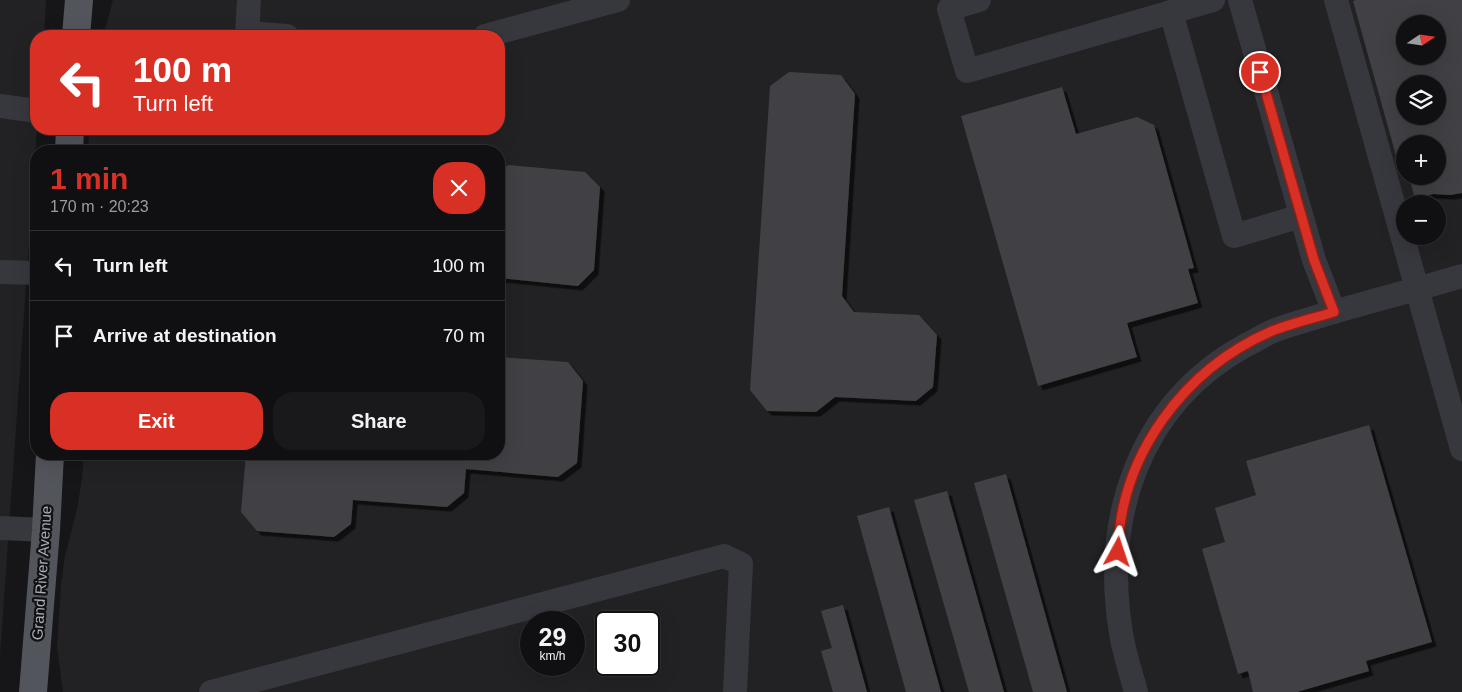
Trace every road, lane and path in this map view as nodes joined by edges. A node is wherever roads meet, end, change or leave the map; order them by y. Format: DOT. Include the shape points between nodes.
graph roads {
  1 [pos="79,0"];
  2 [pos="249,0"];
  3 [pos="618,0"];
  4 [pos="979,0"];
  5 [pos="1212,0"];
  6 [pos="1240,0"];
  7 [pos="1336,0"];
  8 [pos="1171,12"];
  9 [pos="76,30"];
  10 [pos="247,30"];
  11 [pos="505,31"];
  12 [pos="0,106"];
  13 [pos="30,110"];
  14 [pos="1301,216"];
  15 [pos="0,272"];
  16 [pos="30,273"];
  17 [pos="1462,276"];
  18 [pos="1417,289"];
  19 [pos="1334,312"];
  20 [pos="1462,449"];
  21 [pos="50,460"];
  22 [pos="0,528"];
  23 [pos="46,530"];
  24 [pos="33,692"];
  25 [pos="210,692"];
  26 [pos="736,692"];
  27 [pos="1136,692"];
  1 -- 9 [label="main road"];
  2 -- 10 [label="street"];
  3 -- 11 [label="street"];
  4 -- 8 [label="street" via="949,9 967,71"];
  5 -- 8 [label="street"];
  6 -- 14 [label="street"];
  7 -- 18 [label="street"];
  8 -- 14 [label="street" via="1234,236"];
  12 -- 13 [label="street"];
  14 -- 19 [label="street"];
  15 -- 16 [label="street"];
  17 -- 18 [label="street"];
  18 -- 19 [label="street"];
  18 -- 20 [label="street"];
  19 -- 27 [label="street" via="1272,331 1226,356 1188,388 1153,431 1131,479 1118,533 1117,588 1121,634"];
  21 -- 23 [label="main road, Grand River Avenue"];
  22 -- 23 [label="street"];
  23 -- 24 [label="main road, Grand River Avenue"];
  25 -- 26 [label="street" via="724,556 741,564"];
}
